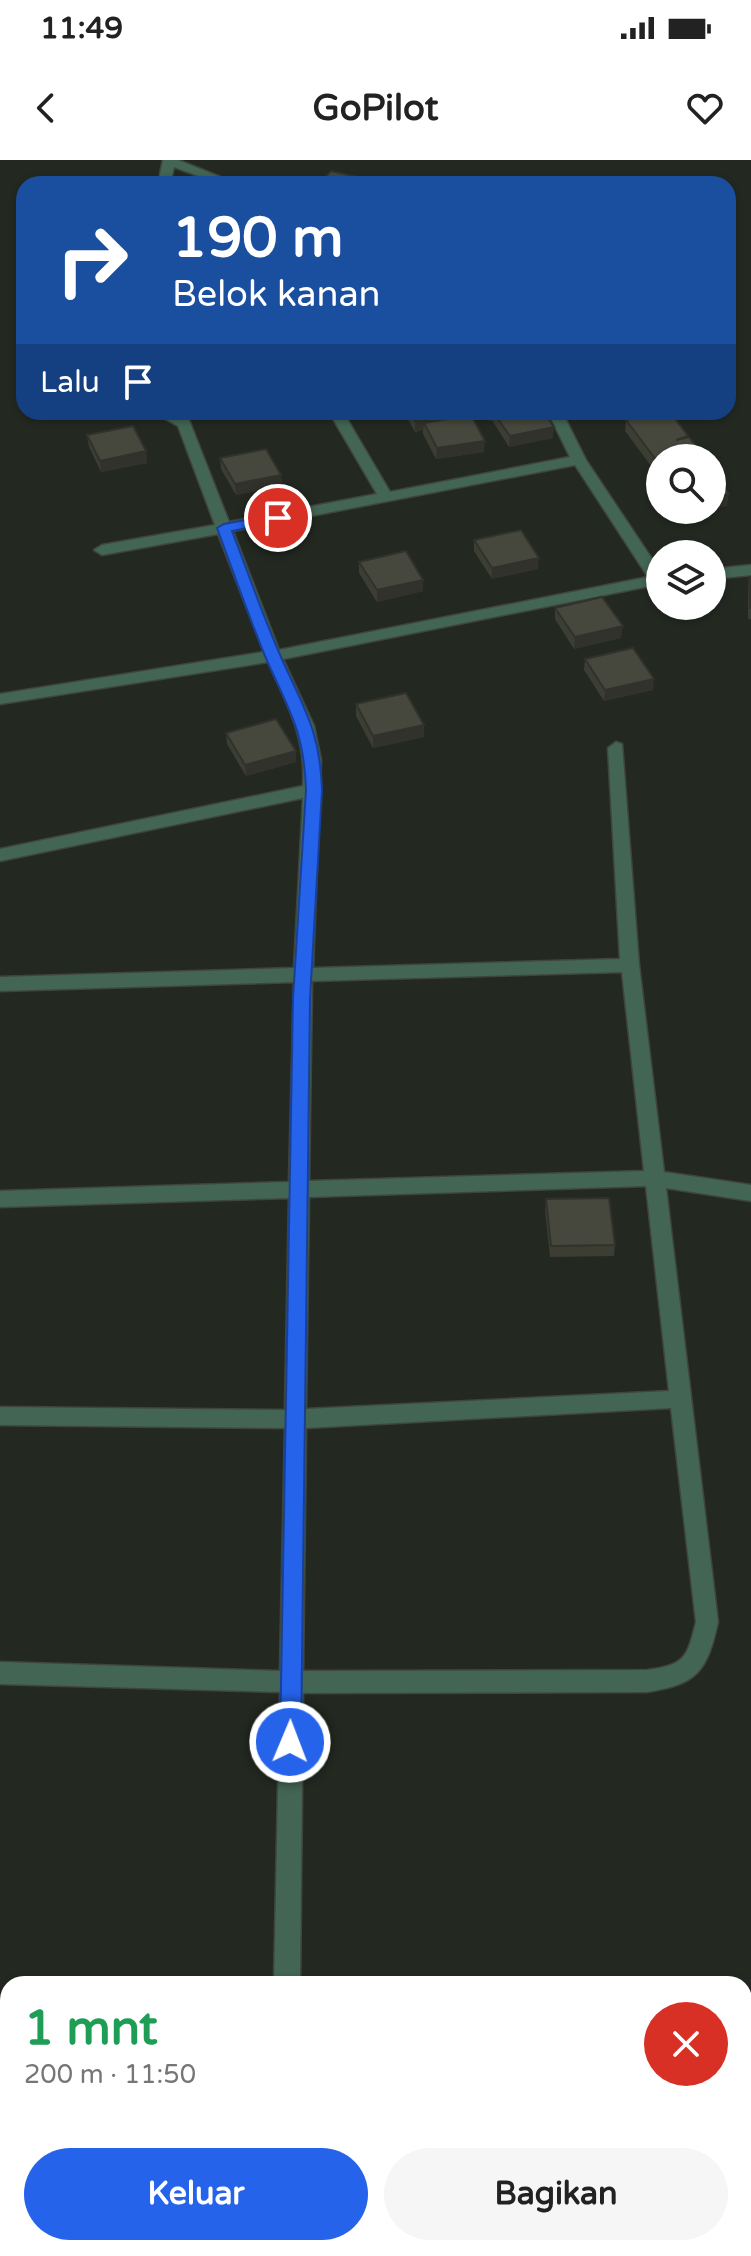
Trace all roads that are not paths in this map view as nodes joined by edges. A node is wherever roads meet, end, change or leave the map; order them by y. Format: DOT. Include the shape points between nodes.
graph roads {
  1 [pos="166,176"];
  2 [pos="210,176"];
  3 [pos="177,420"];
  4 [pos="341,420"];
  5 [pos="559,420"];
  6 [pos="579,460"];
  7 [pos="386,497"];
  8 [pos="224,528"];
  9 [pos="102,550"];
  10 [pos="646,560"];
  11 [pos="751,570"];
  12 [pos="726,573"];
  13 [pos="646,583"];
  14 [pos="273,656"];
  15 [pos="0,699"];
  16 [pos="616,748"];
  17 [pos="314,790"];
  18 [pos="0,855"];
  19 [pos="630,965"];
  20 [pos="303,976"];
  21 [pos="0,984"];
  22 [pos="654,1178"];
  23 [pos="299,1189"];
  24 [pos="751,1193"];
  25 [pos="0,1199"];
  26 [pos="680,1399"];
  27 [pos="0,1416"];
  28 [pos="296,1419"];
  29 [pos="0,1673"];
  30 [pos="291,1682"];
  31 [pos="287,1976"];
  1 -- 2 [label="street" via="169,161"];
  3 -- 8 [label="street" via="184,423"];
  4 -- 7 [label="street"];
  5 -- 6 [label="street"];
  6 -- 7 [label="street"];
  6 -- 10 [label="street"];
  7 -- 8 [label="street"];
  8 -- 9 [label="street"];
  8 -- 14 [label="street"];
  11 -- 12 [label="street"];
  13 -- 14 [label="street"];
  14 -- 15 [label="street"];
  14 -- 17 [label="street" via="306,726"];
  16 -- 19 [label="street"];
  17 -- 18 [label="street"];
  17 -- 20 [label="street"];
  19 -- 20 [label="street"];
  19 -- 22 [label="street"];
  20 -- 21 [label="street"];
  20 -- 23 [label="street"];
  22 -- 23 [label="street"];
  22 -- 24 [label="street"];
  22 -- 26 [label="street"];
  23 -- 25 [label="street"];
  23 -- 28 [label="street"];
  26 -- 28 [label="street"];
  26 -- 30 [label="street" via="707,1622 697,1661 677,1677"];
  27 -- 28 [label="street"];
  28 -- 30 [label="street"];
  29 -- 30 [label="street"];
  30 -- 31 [label="street"];
}
